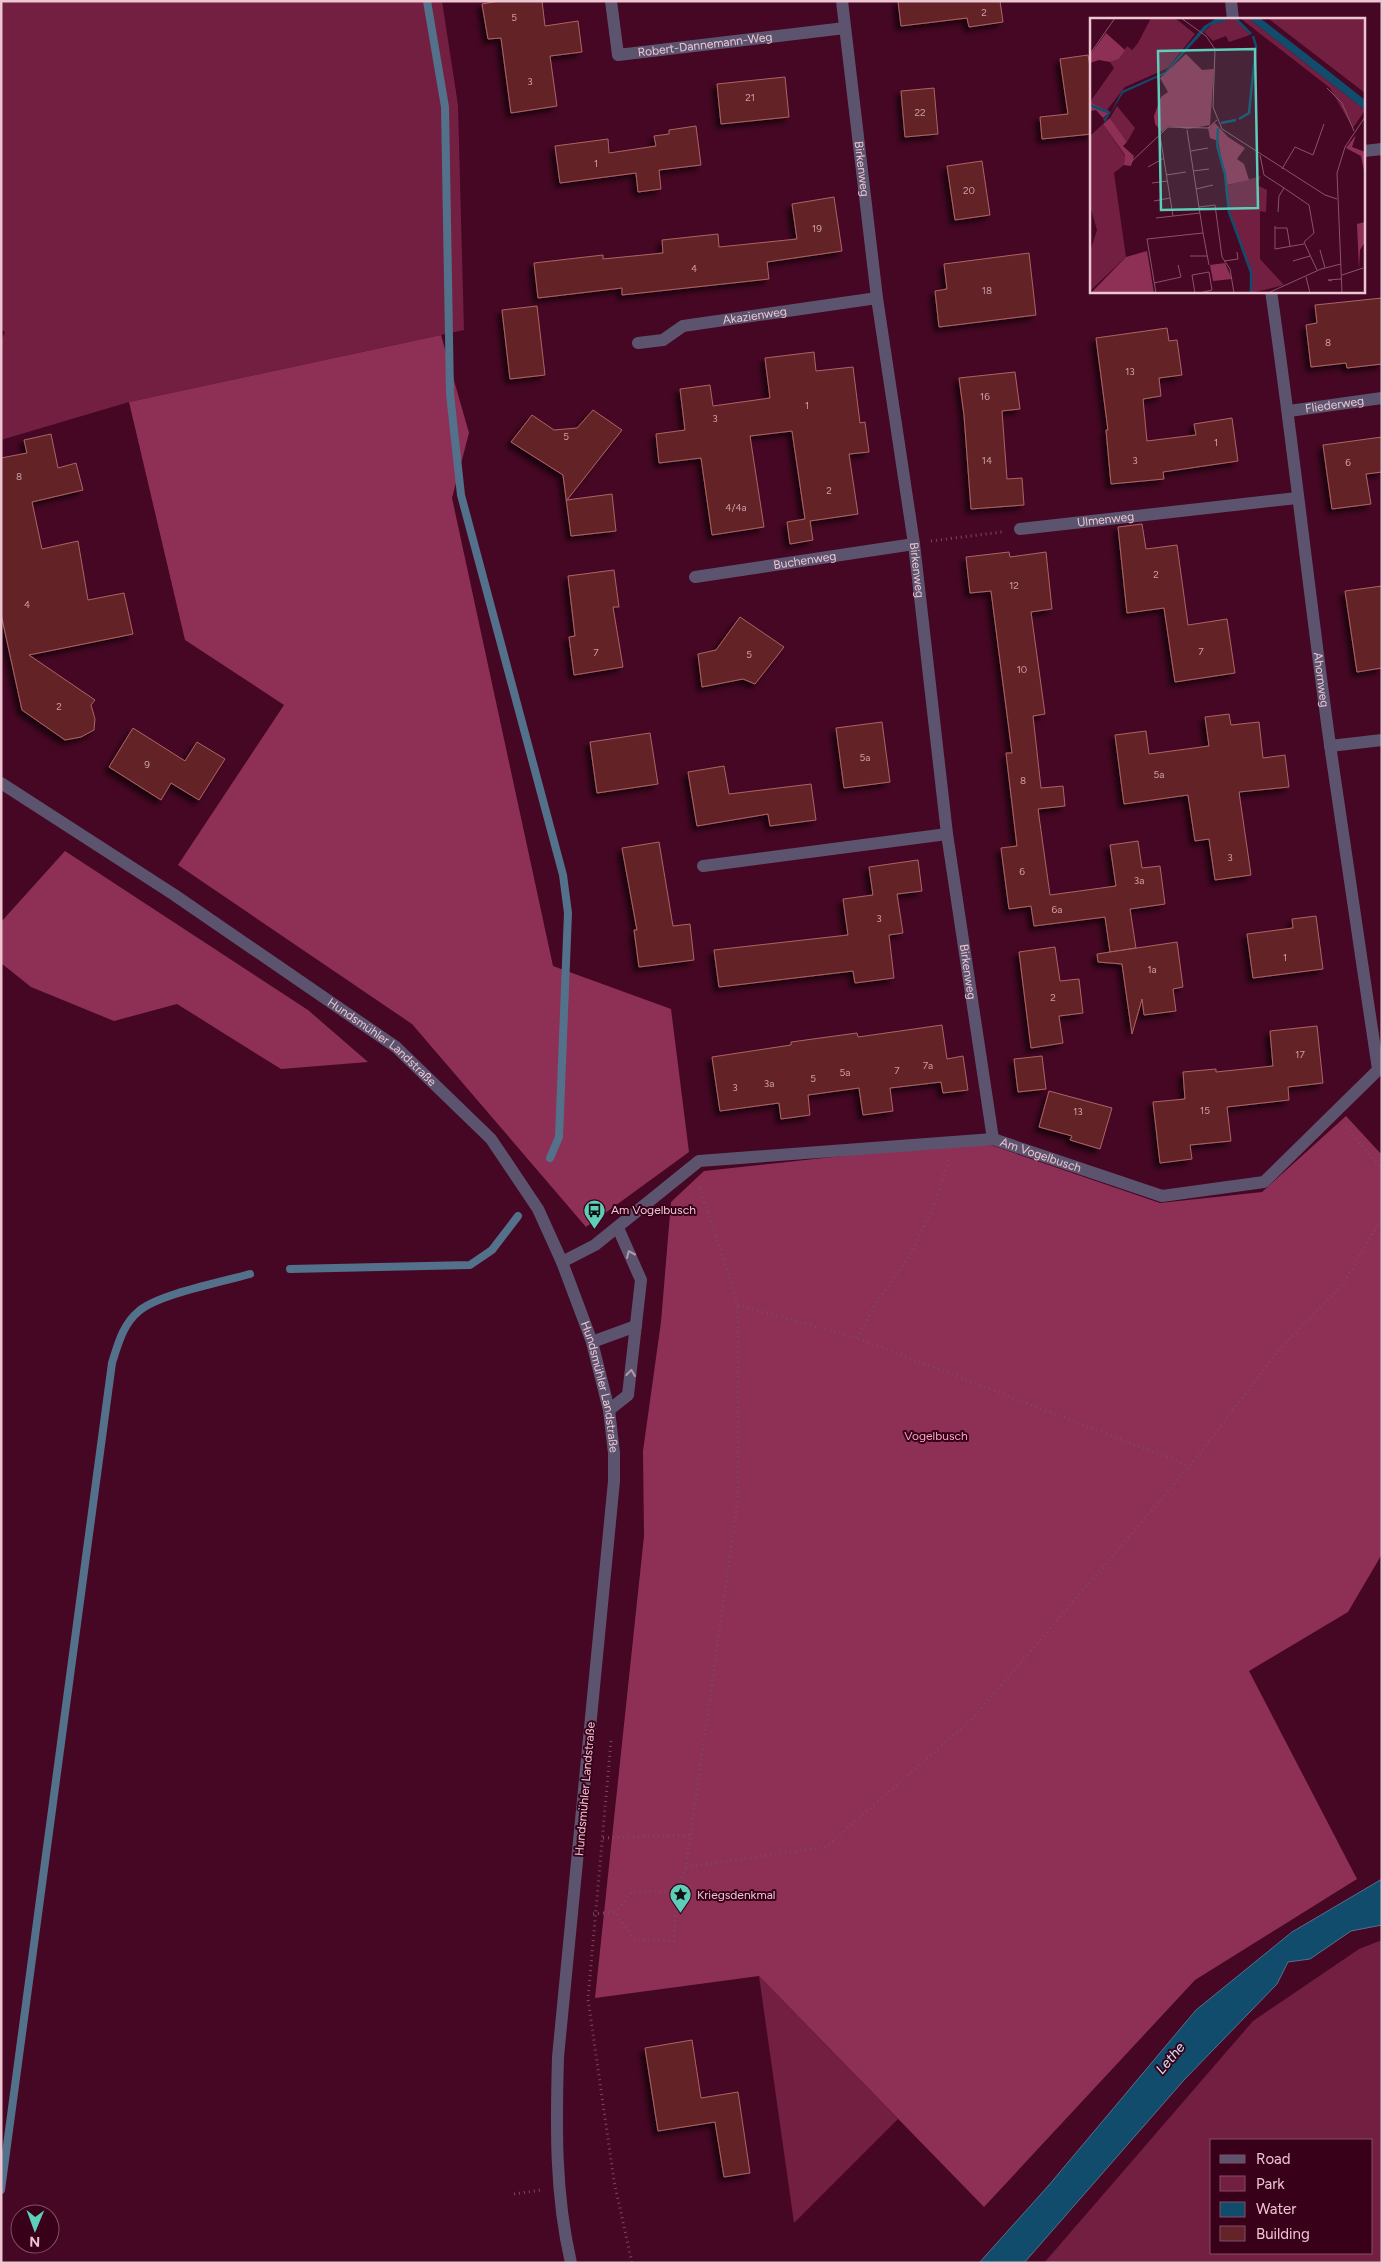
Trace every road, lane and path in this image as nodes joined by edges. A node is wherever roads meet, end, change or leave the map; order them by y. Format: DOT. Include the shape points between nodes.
graph roads {
  1 [pos="611,1"];
  2 [pos="842,1"];
  3 [pos="1231,1"];
  4 [pos="1233,18"];
  5 [pos="845,28"];
  6 [pos="1382,149"];
  7 [pos="1366,151"];
  8 [pos="1271,292"];
  9 [pos="877,298"];
  10 [pos="638,343"];
  11 [pos="1382,398"];
  12 [pos="1289,411"];
  13 [pos="1297,498"];
  14 [pos="1020,529"];
  15 [pos="914,544"];
  16 [pos="695,577"];
  17 [pos="1382,740"];
  18 [pos="1330,746"];
  19 [pos="1,783"];
  20 [pos="947,834"];
  21 [pos="703,866"];
  22 [pos="1380,1067"];
  23 [pos="1334,1113"];
  24 [pos="993,1139"];
  25 [pos="954,1143"];
  26 [pos="693,1165"];
  27 [pos="1382,1169"];
  28 [pos="1382,1218"];
  29 [pos="618,1228"];
  30 [pos="562,1262"];
  31 [pos="738,1305"];
  32 [pos="636,1326"];
  33 [pos="857,1338"];
  34 [pos="592,1342"];
  35 [pos="609,1410"];
  36 [pos="1190,1466"];
  37 [pos="611,1740"];
  38 [pos="689,1835"];
  39 [pos="603,1838"];
  40 [pos="686,1867"];
  41 [pos="676,1892"];
  42 [pos="574,1906"];
  43 [pos="615,1912"];
  44 [pos="594,1914"];
  45 [pos="559,2187"];
  46 [pos="514,2194"];
  47 [pos="571,2263"];
  48 [pos="632,2263"];
  1 -- 5 [label="street, Robert-Dannemann-Weg" via="618,55"];
  2 -- 5 [label="street, Birkenweg"];
  3 -- 4 [label="street"];
  5 -- 9 [label="street, Birkenweg"];
  6 -- 7 [label="street"];
  8 -- 12 [label="street, Ahornweg"];
  9 -- 10 [label="street, Akazienweg" via="683,326 662,340"];
  9 -- 15 [label="street, Birkenweg"];
  11 -- 12 [label="street, Fliederweg"];
  12 -- 13 [label="street, Ahornweg"];
  13 -- 14 [label="street, Ulmenweg"];
  13 -- 18 [label="street, Ahornweg"];
  14 -- 15 [label="path"];
  15 -- 16 [label="street, Buchenweg"];
  15 -- 20 [label="street, Birkenweg"];
  17 -- 18 [label="street"];
  18 -- 22 [label="street, Ahornweg"];
  19 -- 30 [label="street, Hundsmühler Landstraße" via="173,894 396,1047 491,1139 538,1209"];
  20 -- 21 [label="street"];
  20 -- 24 [label="street, Birkenweg"];
  22 -- 23 [label="street, Am Vogelbusch"];
  23 -- 24 [label="street, Am Vogelbusch" via="1264,1182 1162,1196"];
  23 -- 27 [label="path"];
  24 -- 25 [label="street, Am Vogelbusch"];
  25 -- 26 [label="street, Am Vogelbusch" via="756,1155 699,1161"];
  25 -- 33 [label="path" via="934,1205 912,1252 878,1300"];
  26 -- 29 [label="street, Am Vogelbusch"];
  26 -- 31 [label="path"];
  28 -- 36 [label="path" via="1343,1284 1278,1351"];
  29 -- 30 [label="street, Am Vogelbusch" via="595,1245"];
  32 -- 29 [label="street, one-way" via="641,1280"];
  30 -- 34 [label="street, Hundsmühler Landstraße"];
  31 -- 33 [label="path"];
  31 -- 38 [label="path" via="738,1498"];
  32 -- 34 [label="street"];
  35 -- 32 [label="street, one-way" via="628,1395"];
  33 -- 36 [label="path"];
  34 -- 35 [label="street, Hundsmühler Landstraße"];
  35 -- 42 [label="street, Hundsmühler Landstraße" via="614,1482"];
  36 -- 40 [label="path" via="973,1718 826,1847"];
  37 -- 39 [label="path"];
  38 -- 39 [label="path"];
  38 -- 40 [label="path"];
  39 -- 44 [label="path"];
  40 -- 41 [label="path"];
  41 -- 43 [label="path" via="633,1891"];
  41 -- 43 [label="path" via="674,1941 635,1940"];
  42 -- 44 [label="path"];
  42 -- 45 [label="street, Hundsmühler Landstraße" via="558,2057 555,2135"];
  43 -- 44 [label="path"];
  44 -- 48 [label="path" via="588,1998 614,2181"];
  45 -- 46 [label="path"];
  45 -- 47 [label="street, Hundsmühler Landstraße"];
}
